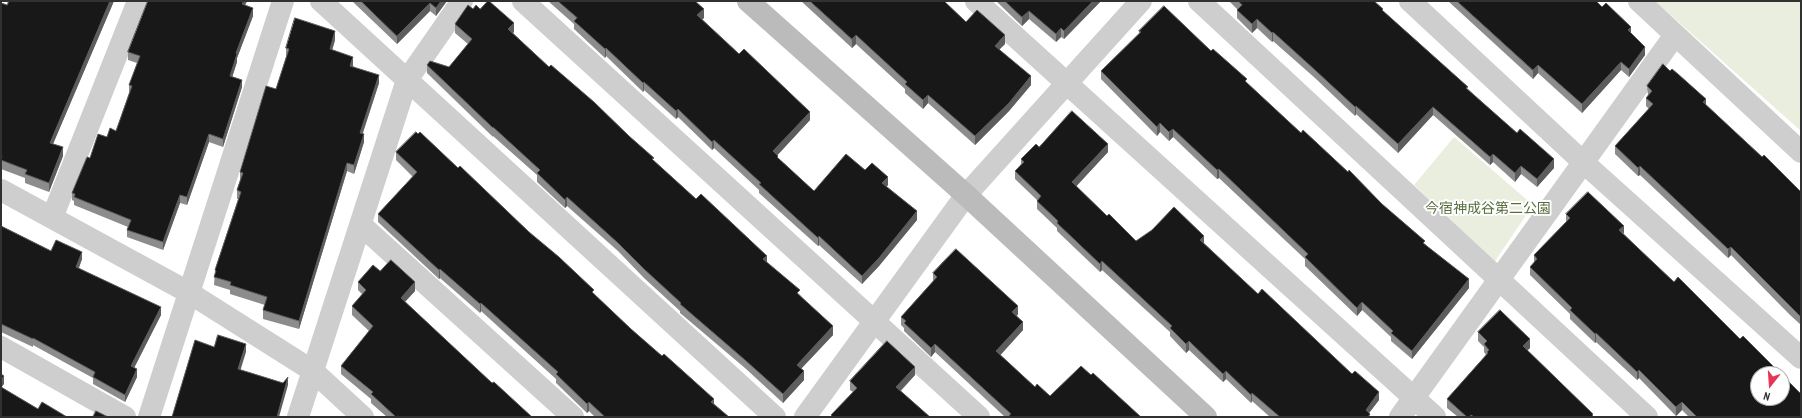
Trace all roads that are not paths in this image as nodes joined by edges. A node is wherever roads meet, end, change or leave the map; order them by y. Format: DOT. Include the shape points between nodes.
graph roads {
  1 [pos="138,1"];
  2 [pos="283,1"];
  3 [pos="321,1"];
  4 [pos="462,1"];
  5 [pos="523,1"];
  6 [pos="748,1"];
  7 [pos="976,1"];
  8 [pos="1141,1"];
  9 [pos="1199,1"];
  10 [pos="1410,1"];
  11 [pos="1639,1"];
  12 [pos="1675,35"];
  13 [pos="407,80"];
  14 [pos="1067,83"];
  15 [pos="1801,152"];
  16 [pos="1584,162"];
  17 [pos="1,190"];
  18 [pos="966,195"];
  19 [pos="52,218"];
  20 [pos="361,225"];
  21 [pos="1498,279"];
  22 [pos="188,292"];
  23 [pos="874,321"];
  24 [pos="1,347"];
  25 [pos="1801,358"];
  26 [pos="313,371"];
  27 [pos="1414,398"];
  28 [pos="125,417"];
  29 [pos="149,417"];
  30 [pos="298,417"];
  31 [pos="363,417"];
  32 [pos="573,417"];
  33 [pos="775,417"];
  34 [pos="806,417"];
  35 [pos="979,417"];
  36 [pos="1206,417"];
  37 [pos="1400,417"];
  38 [pos="1435,417"];
  39 [pos="1647,417"];
  1 -- 19 [label="street"];
  2 -- 22 [label="street"];
  3 -- 13 [label="street"];
  4 -- 13 [label="street"];
  5 -- 23 [label="street"];
  6 -- 18 [label="street"];
  7 -- 14 [label="street"];
  8 -- 14 [label="street"];
  9 -- 21 [label="street"];
  10 -- 16 [label="street"];
  11 -- 12 [label="street"];
  12 -- 15 [label="street"];
  12 -- 16 [label="street"];
  13 -- 20 [label="street"];
  13 -- 33 [label="street"];
  14 -- 18 [label="street"];
  14 -- 27 [label="street"];
  16 -- 21 [label="street"];
  16 -- 25 [label="street"];
  17 -- 19 [label="street"];
  18 -- 23 [label="street"];
  18 -- 36 [label="street"];
  19 -- 22 [label="street"];
  20 -- 26 [label="street"];
  20 -- 32 [label="street"];
  21 -- 27 [label="street"];
  21 -- 39 [label="street"];
  22 -- 26 [label="street"];
  22 -- 29 [label="street"];
  23 -- 34 [label="street"];
  23 -- 35 [label="street"];
  24 -- 28 [label="street"];
  26 -- 30 [label="street"];
  26 -- 31 [label="street"];
  27 -- 37 [label="street"];
  27 -- 38 [label="street"];
}
